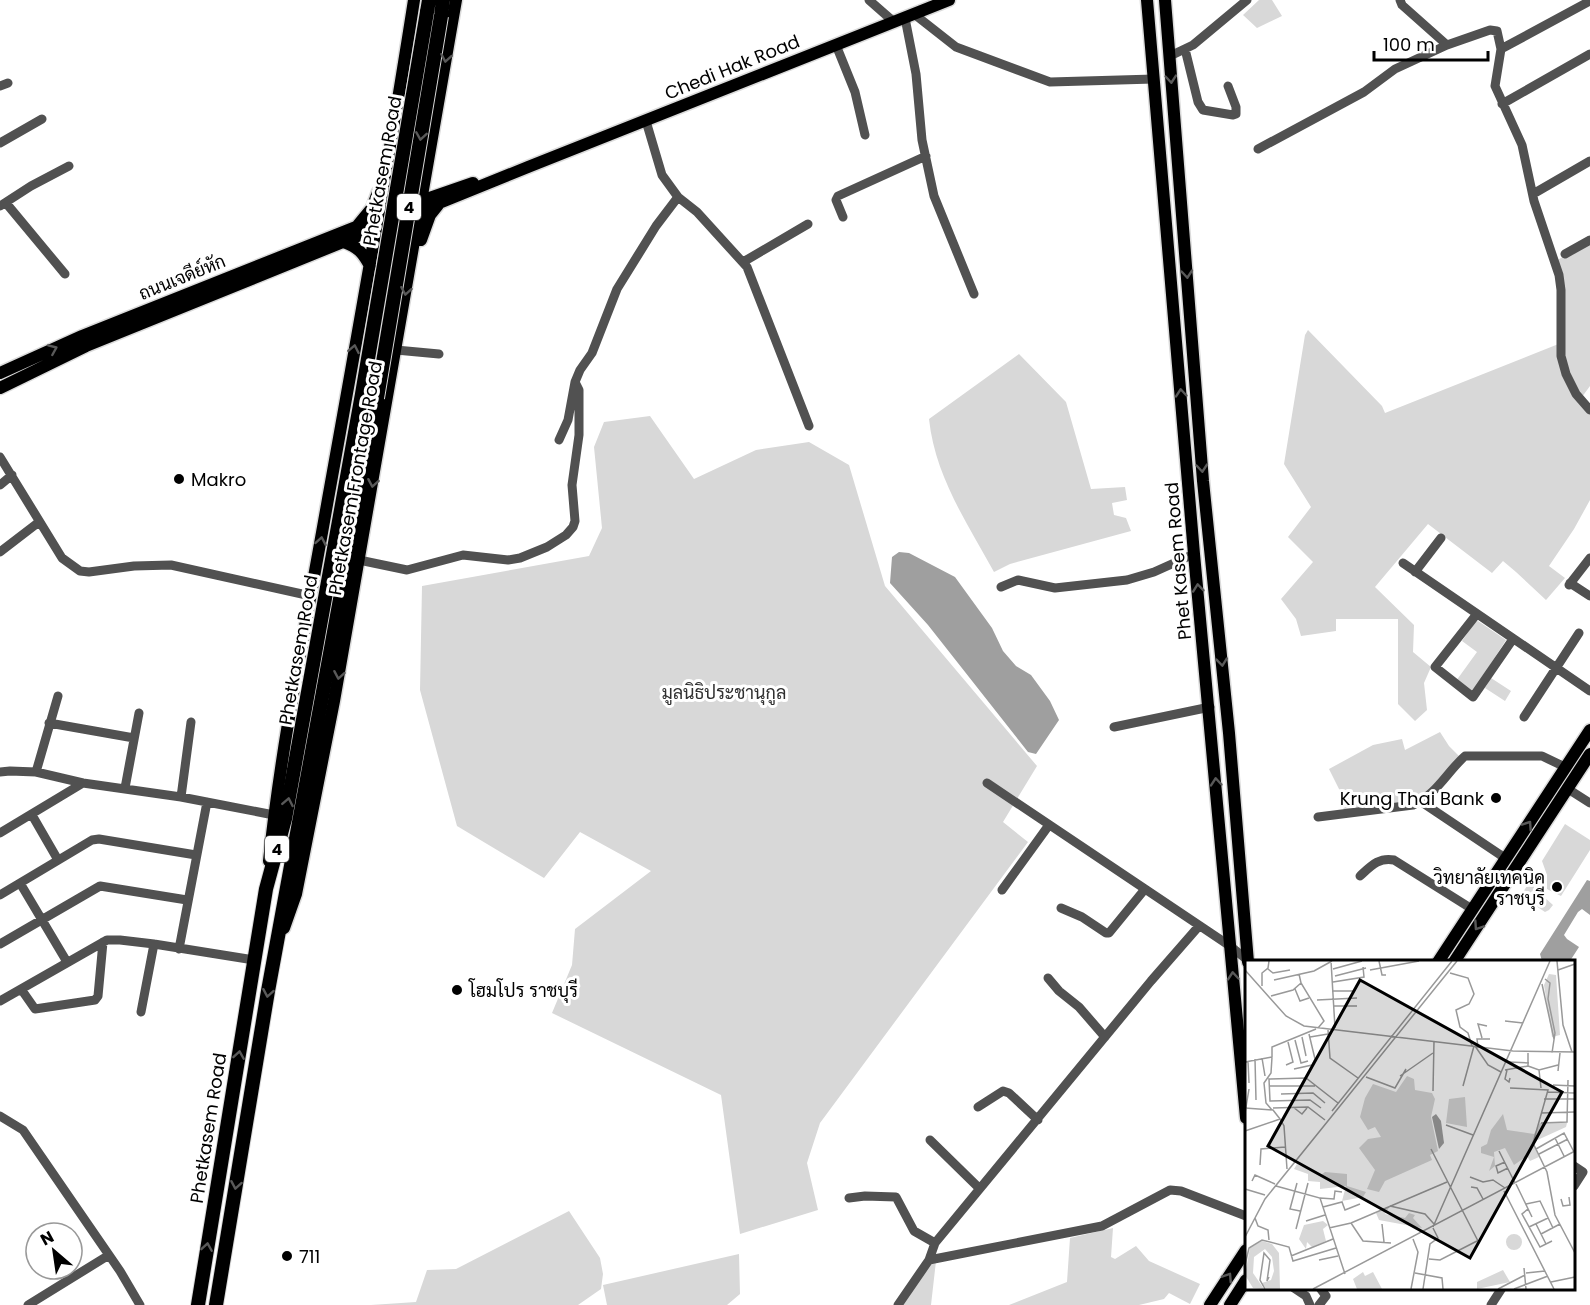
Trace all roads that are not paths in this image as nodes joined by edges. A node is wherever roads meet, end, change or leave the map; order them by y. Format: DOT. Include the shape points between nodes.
graph roads {
  1 [pos="414,0"];
  2 [pos="443,0"];
  3 [pos="456,0"];
  4 [pos="868,0"];
  5 [pos="949,0"];
  6 [pos="1147,0"];
  7 [pos="1165,0"];
  8 [pos="1247,0"];
  9 [pos="1400,0"];
  10 [pos="1590,1"];
  11 [pos="929,3"];
  12 [pos="432,9"];
  13 [pos="904,18"];
  14 [pos="836,45"];
  15 [pos="1448,45"];
  16 [pos="1185,49"];
  17 [pos="1502,49"];
  18 [pos="1590,54"];
  19 [pos="1170,56"];
  20 [pos="1154,78"];
  21 [pos="1228,86"];
  22 [pos="1502,104"];
  23 [pos="42,119"];
  24 [pos="646,121"];
  25 [pos="865,135"];
  26 [pos="0,143"];
  27 [pos="1258,149"];
  28 [pos="926,156"];
  29 [pos="1590,161"];
  30 [pos="69,166"];
  31 [pos="426,171"];
  32 [pos="386,179"];
  33 [pos="1533,194"];
  34 [pos="678,197"];
  35 [pos="441,198"];
  36 [pos="3,205"];
  37 [pos="420,206"];
  38 [pos="843,217"];
  39 [pos="378,223"];
  40 [pos="808,225"];
  41 [pos="357,226"];
  42 [pos="1590,240"];
  43 [pos="344,242"];
  44 [pos="412,251"];
  45 [pos="1565,254"];
  46 [pos="743,262"];
  47 [pos="370,266"];
  48 [pos="65,274"];
  49 [pos="974,294"];
  50 [pos="396,350"];
  51 [pos="439,354"];
  52 [pos="2,368"];
  53 [pos="575,382"];
  54 [pos="0,388"];
  55 [pos="1590,410"];
  56 [pos="809,426"];
  57 [pos="559,440"];
  58 [pos="0,458"];
  59 [pos="12,475"];
  60 [pos="0,485"];
  61 [pos="1205,493"];
  62 [pos="1190,495"];
  63 [pos="39,522"];
  64 [pos="1441,538"];
  65 [pos="0,552"];
  66 [pos="1194,554"];
  67 [pos="1590,558"];
  68 [pos="359,560"];
  69 [pos="1403,563"];
  70 [pos="1415,572"];
  71 [pos="1001,587"];
  72 [pos="311,596"];
  73 [pos="1590,596"];
  74 [pos="1476,615"];
  75 [pos="1579,633"];
  76 [pos="1513,639"];
  77 [pos="1556,668"];
  78 [pos="1590,691"];
  79 [pos="58,696"];
  80 [pos="1210,707"];
  81 [pos="139,713"];
  82 [pos="1524,717"];
  83 [pos="191,722"];
  84 [pos="50,723"];
  85 [pos="1114,727"];
  86 [pos="1590,730"];
  87 [pos="134,738"];
  88 [pos="1590,754"];
  89 [pos="1565,767"];
  90 [pos="0,772"];
  91 [pos="36,772"];
  92 [pos="1557,781"];
  93 [pos="83,783"];
  94 [pos="987,783"];
  95 [pos="125,789"];
  96 [pos="1568,789"];
  97 [pos="181,797"];
  98 [pos="1420,801"];
  99 [pos="207,802"];
  100 [pos="1590,803"];
  101 [pos="32,815"];
  102 [pos="274,815"];
  103 [pos="1318,817"];
  104 [pos="1049,825"];
  105 [pos="0,833"];
  106 [pos="196,855"];
  107 [pos="1505,858"];
  108 [pos="58,860"];
  109 [pos="1360,876"];
  110 [pos="20,883"];
  111 [pos="266,889"];
  112 [pos="1145,889"];
  113 [pos="1002,891"];
  114 [pos="0,895"];
  115 [pos="187,900"];
  116 [pos="1061,908"];
  117 [pos="1472,909"];
  118 [pos="41,920"];
  119 [pos="1199,926"];
  120 [pos="103,942"];
  121 [pos="0,944"];
  122 [pos="154,944"];
  123 [pos="1230,946"];
  124 [pos="178,949"];
  125 [pos="274,958"];
  126 [pos="254,960"];
  127 [pos="1248,960"];
  128 [pos="1249,960"];
  129 [pos="1439,960"];
  130 [pos="1455,960"];
  131 [pos="67,962"];
  132 [pos="1048,978"];
  133 [pos="21,989"];
  134 [pos="0,1001"];
  135 [pos="141,1012"];
  136 [pos="1104,1037"];
  137 [pos="978,1107"];
  138 [pos="1245,1107"];
  139 [pos="0,1116"];
  140 [pos="1038,1120"];
  141 [pos="930,1140"];
  142 [pos="979,1188"];
  143 [pos="849,1198"];
  144 [pos="1245,1216"];
  145 [pos="935,1243"];
  146 [pos="1245,1252"];
  147 [pos="109,1255"];
  148 [pos="929,1260"];
  149 [pos="1245,1282"];
  150 [pos="1297,1290"];
  151 [pos="1322,1290"];
  152 [pos="1501,1290"];
  153 [pos="28,1305"];
  154 [pos="140,1305"];
  155 [pos="198,1305"];
  156 [pos="216,1305"];
  157 [pos="898,1305"];
  158 [pos="1210,1305"];
  159 [pos="1230,1305"];
  160 [pos="1310,1305"];
  161 [pos="1320,1305"];
  162 [pos="1491,1305"];
  1 -- 32 [label="main road, Phetkasem Frontage Road / 4"];
  2 -- 12 [label="highway, Phetkasem Road / 4"];
  3 -- 31 [label="main road, Phetkasem Frontage Road / 4, one-way"];
  4 -- 13 [label="street"];
  5 -- 11 [label="main road, Chedi Hak Road"];
  6 -- 20 [label="main road, Phet Kasem Road"];
  7 -- 19 [label="main road, Phet Kasem Road"];
  8 -- 16 [label="street"];
  9 -- 15 [label="street"];
  10 -- 17 [label="street"];
  11 -- 13 [label="main road, Chedi Hak Road"];
  111 -- 12 [label="highway, Phetkasem Road / 4, one-way, bridge" via="285,819"];
  12 -- 125 [label="highway, Phetkasem Road / 4, one-way, bridge" via="377,398"];
  13 -- 14 [label="main road, Chedi Hak Road"];
  13 -- 20 [label="street" via="956,47 1050,82"];
  13 -- 28 [label="street" via="916,74"];
  14 -- 24 [label="main road, Chedi Hak Road"];
  14 -- 25 [label="street" via="855,92"];
  15 -- 17 [label="street" via="1490,30 1497,31"];
  15 -- 27 [label="street" via="1395,69 1364,92"];
  16 -- 19 [label="street"];
  16 -- 21 [label="street" via="1203,110 1236,114"];
  17 -- 22 [label="street" via="1494,86"];
  18 -- 22 [label="street"];
  19 -- 61 [label="main road, Phet Kasem Road, one-way"];
  62 -- 20 [label="main road, Phet Kasem Road, one-way"];
  22 -- 33 [label="street" via="1522,146"];
  23 -- 26 [label="street"];
  24 -- 34 [label="street" via="662,175"];
  24 -- 35 [label="main road, Chedi Hak Road"];
  28 -- 38 [label="street" via="838,196"];
  28 -- 49 [label="street" via="934,196"];
  29 -- 33 [label="street"];
  30 -- 36 [label="street"];
  31 -- 35 [label="main road"];
  31 -- 37 [label="main road, Phetkasem Frontage Road / 4"];
  32 -- 39 [label="main road, Phetkasem Frontage Road / 4"];
  32 -- 41 [label="main road" via="372,208"];
  33 -- 55 [label="street" via="1561,290 1561,356 1576,394"];
  34 -- 46 [label="street"];
  34 -- 53 [label="street" via="617,289 592,353"];
  35 -- 37 [label="main road, Chedi Hak Road"];
  35 -- 44 [label="main road"];
  36 -- 48 [label="street"];
  37 -- 39 [label="main road, Chedi Hak Road"];
  37 -- 44 [label="main road, Phetkasem Frontage Road / 4"];
  39 -- 41 [label="main road, ถนนเจดีย์หัก"];
  39 -- 43 [label="main road, ถนนเจดีย์หัก"];
  39 -- 47 [label="main road, Phetkasem Frontage Road / 4"];
  40 -- 46 [label="street"];
  52 -- 41 [label="main road, ถนนเจดีย์หัก, one-way"];
  42 -- 45 [label="street"];
  43 -- 47 [label="main road" via="361,251"];
  43 -- 54 [label="main road, ถนนเจดีย์หัก" via="86,346"];
  44 -- 50 [label="main road, Phetkasem Frontage Road / 4, one-way"];
  46 -- 56 [label="street"];
  72 -- 47 [label="main road, Phetkasem Frontage Road / 4, one-way"];
  50 -- 51 [label="street"];
  50 -- 68 [label="main road, Phetkasem Frontage Road / 4, one-way"];
  53 -- 57 [label="street" via="568,420"];
  53 -- 68 [label="street" via="579,390 579,435 572,485 575,521 566,535 548,547 508,560 463,555 407,570"];
  58 -- 59 [label="street"];
  59 -- 60 [label="street"];
  59 -- 63 [label="street"];
  61 -- 62 [label="main road"];
  61 -- 128 [label="main road, Phet Kasem Road, one-way"];
  62 -- 66 [label="main road, Phet Kasem Road"];
  63 -- 65 [label="street"];
  63 -- 72 [label="street" via="62,558 80,571 171,565"];
  64 -- 70 [label="street"];
  66 -- 71 [label="street" via="1127,580 1055,588 1018,580"];
  80 -- 66 [label="main road, Phet Kasem Road, one-way"];
  67 -- 73 [label="street" via="1570,584"];
  68 -- 125 [label="main road, Phetkasem Frontage Road / 4, one-way" via="296,894"];
  69 -- 70 [label="street"];
  70 -- 74 [label="street"];
  72 -- 102 [label="main road, Phetkasem Frontage Road / 4"];
  74 -- 76 [label="street"];
  74 -- 76 [label="street" via="1435,667 1473,697"];
  75 -- 77 [label="street"];
  76 -- 77 [label="street"];
  77 -- 78 [label="street"];
  77 -- 82 [label="street"];
  79 -- 84 [label="street"];
  80 -- 85 [label="street"];
  123 -- 80 [label="main road, Phet Kasem Road, one-way"];
  81 -- 87 [label="street"];
  83 -- 97 [label="street"];
  84 -- 87 [label="street"];
  84 -- 91 [label="street"];
  86 -- 89 [label="main road"];
  87 -- 95 [label="street"];
  88 -- 96 [label="main road"];
  89 -- 92 [label="main road"];
  89 -- 98 [label="street" via="1542,756 1465,756"];
  90 -- 91 [label="street"];
  91 -- 93 [label="street"];
  92 -- 96 [label="main road"];
  107 -- 92 [label="main road, one-way"];
  93 -- 95 [label="street"];
  93 -- 101 [label="street"];
  94 -- 104 [label="street"];
  95 -- 97 [label="street"];
  96 -- 100 [label="street"];
  96 -- 130 [label="main road, one-way"];
  97 -- 99 [label="street"];
  98 -- 103 [label="street"];
  98 -- 107 [label="street"];
  99 -- 102 [label="street"];
  99 -- 106 [label="street"];
  101 -- 105 [label="street"];
  101 -- 108 [label="street"];
  102 -- 111 [label="main road, Phetkasem Frontage Road / 4"];
  104 -- 112 [label="street"];
  104 -- 113 [label="street"];
  106 -- 108 [label="street" via="99,839"];
  106 -- 115 [label="street"];
  107 -- 117 [label="main road"];
  108 -- 110 [label="street"];
  109 -- 117 [label="street" via="1379,860 1394,860"];
  110 -- 114 [label="street"];
  110 -- 118 [label="street"];
  111 -- 126 [label="highway, Phetkasem Road / 4"];
  112 -- 116 [label="street" via="1109,933"];
  112 -- 119 [label="street"];
  115 -- 118 [label="street" via="100,886"];
  115 -- 124 [label="street"];
  117 -- 129 [label="main road"];
  118 -- 121 [label="street"];
  118 -- 131 [label="street"];
  119 -- 123 [label="street"];
  119 -- 136 [label="street"];
  120 -- 122 [label="street" via="120,939"];
  120 -- 131 [label="street"];
  120 -- 133 [label="street" via="95,1000 35,1009"];
  122 -- 124 [label="street"];
  122 -- 135 [label="street"];
  123 -- 127 [label="street"];
  138 -- 123 [label="main road, Phet Kasem Road, one-way"];
  124 -- 126 [label="street"];
  125 -- 156 [label="highway, Phetkasem Road / 4, one-way"];
  155 -- 126 [label="highway, Phetkasem Road / 4, one-way"];
  131 -- 133 [label="street"];
  132 -- 136 [label="street"];
  133 -- 134 [label="street"];
  136 -- 140 [label="street"];
  137 -- 140 [label="street" via="1003,1090"];
  139 -- 147 [label="street" via="23,1130"];
  140 -- 142 [label="street"];
  141 -- 142 [label="street"];
  142 -- 145 [label="street"];
  143 -- 145 [label="street" via="896,1197 914,1231"];
  144 -- 148 [label="street" via="1170,1190 1102,1226"];
  145 -- 148 [label="street"];
  158 -- 146 [label="main road, one-way"];
  147 -- 153 [label="street"];
  147 -- 154 [label="street"];
  148 -- 157 [label="street"];
  149 -- 159 [label="main road"];
  150 -- 160 [label="street"];
  151 -- 161 [label="street" via="1326,1296"];
  152 -- 162 [label="street"];
}
